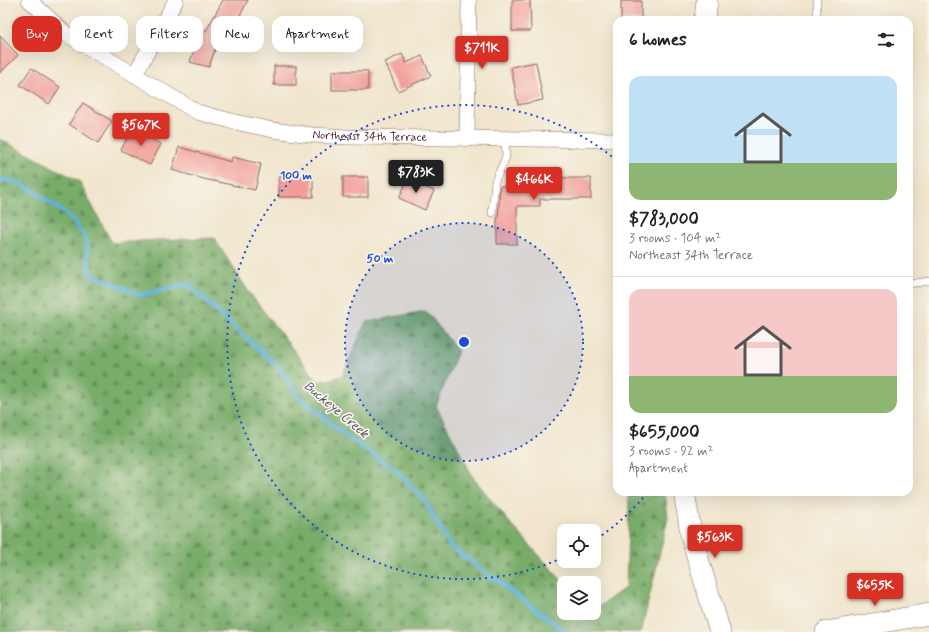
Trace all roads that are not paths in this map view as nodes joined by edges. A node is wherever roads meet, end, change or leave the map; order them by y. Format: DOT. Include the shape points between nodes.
graph roads {
  1 [pos="29,0"];
  2 [pos="176,0"];
  3 [pos="469,0"];
  4 [pos="707,0"];
  5 [pos="817,0"];
  6 [pos="705,16"];
  7 [pos="817,16"];
  8 [pos="135,74"];
  9 [pos="467,139"];
  10 [pos="505,139"];
  11 [pos="613,140"];
  12 [pos="492,213"];
  13 [pos="929,281"];
  14 [pos="913,283"];
  15 [pos="685,496"];
  16 [pos="929,614"];
  17 [pos="720,632"];
  18 [pos="826,632"];
  1 -- 8 [label="street, Northeast 34th Terrace" via="66,34"];
  2 -- 8 [label="street"];
  3 -- 9 [label="street"];
  4 -- 6 [label="main road"];
  5 -- 7 [label="lane"];
  8 -- 9 [label="street, Northeast 34th Terrace" via="197,112 273,130 346,137"];
  9 -- 10 [label="street, Northeast 34th Terrace"];
  10 -- 11 [label="street, Northeast 34th Terrace"];
  10 -- 12 [label="lane" via="506,157 495,181"];
  13 -- 14 [label="lane"];
  15 -- 17 [label="main road" via="692,539"];
  16 -- 18 [label="main road"];
}
